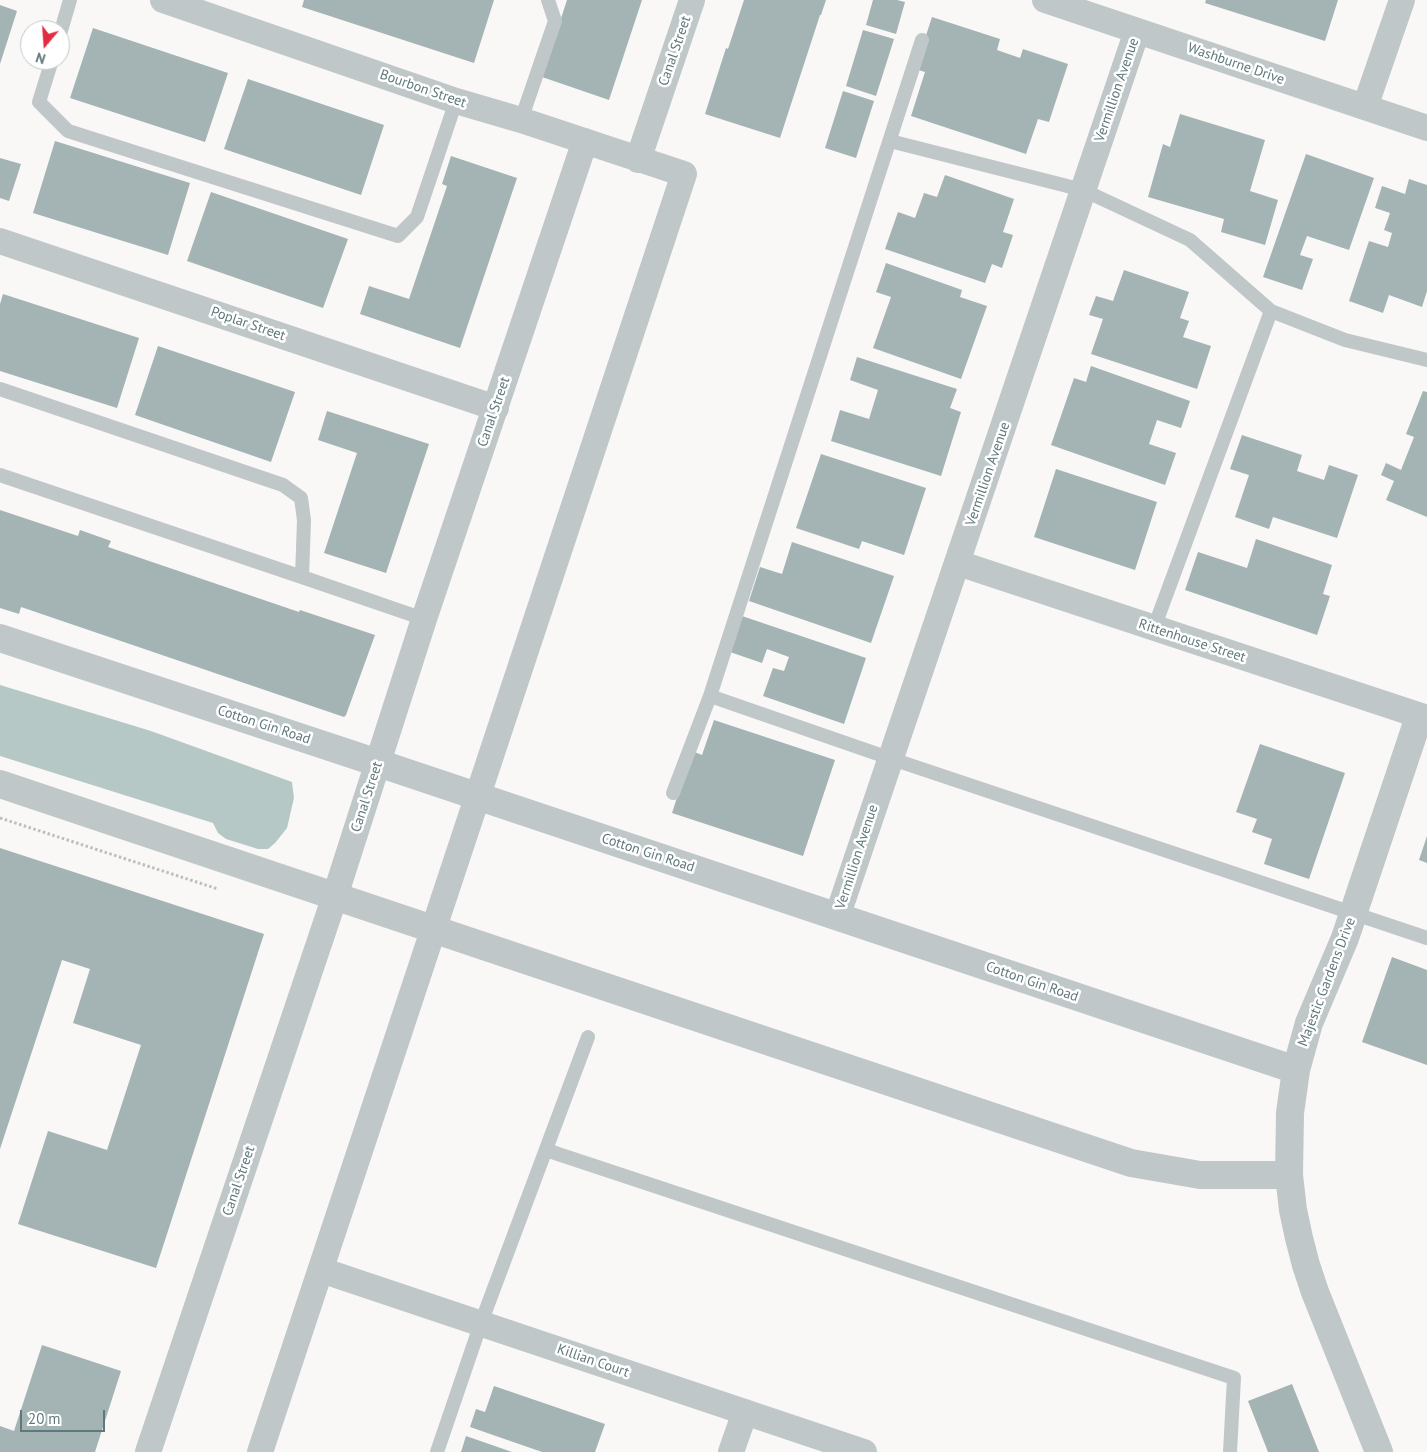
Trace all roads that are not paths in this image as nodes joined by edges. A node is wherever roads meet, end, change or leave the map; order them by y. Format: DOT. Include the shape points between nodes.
graph roads {
  1 [pos="70,0"];
  2 [pos="163,0"];
  3 [pos="548,0"];
  4 [pos="692,0"];
  5 [pos="1045,0"];
  6 [pos="1402,0"];
  7 [pos="64,20"];
  8 [pos="1137,31"];
  9 [pos="922,40"];
  10 [pos="49,70"];
  11 [pos="456,101"];
  12 [pos="1365,108"];
  13 [pos="521,120"];
  14 [pos="1427,128"];
  15 [pos="585,141"];
  16 [pos="890,141"];
  17 [pos="638,160"];
  18 [pos="1083,190"];
  19 [pos="0,241"];
  20 [pos="1272,311"];
  21 [pos="1427,360"];
  22 [pos="0,389"];
  23 [pos="496,408"];
  24 [pos="0,475"];
  25 [pos="958,563"];
  26 [pos="302,577"];
  27 [pos="424,619"];
  28 [pos="1154,628"];
  29 [pos="0,638"];
  30 [pos="710,696"];
  31 [pos="1423,718"];
  32 [pos="892,759"];
  33 [pos="378,763"];
  34 [pos="0,784"];
  35 [pos="673,793"];
  36 [pos="478,797"];
  37 [pos="335,896"];
  38 [pos="1353,913"];
  39 [pos="837,917"];
  40 [pos="434,929"];
  41 [pos="1427,938"];
  42 [pos="588,1037"];
  43 [pos="1296,1070"];
  44 [pos="546,1150"];
  45 [pos="1289,1175"];
  46 [pos="321,1270"];
  47 [pos="481,1323"];
  48 [pos="745,1412"];
  49 [pos="148,1452"];
  50 [pos="260,1452"];
  51 [pos="437,1452"];
  52 [pos="731,1452"];
  53 [pos="864,1452"];
  54 [pos="1230,1452"];
  55 [pos="1379,1452"];
  1 -- 7 [label="lane"];
  2 -- 11 [label="street, Bourbon Street"];
  3 -- 13 [label="lane" via="555,21"];
  4 -- 17 [label="street, Canal Street"];
  5 -- 8 [label="street, Washburne Drive"];
  6 -- 12 [label="street"];
  8 -- 12 [label="street, Washburne Drive"];
  8 -- 18 [label="street, Vermillion Avenue"];
  9 -- 16 [label="lane"];
  10 -- 11 [label="lane" via="39,102 68,131 398,236 417,217"];
  11 -- 13 [label="street, Bourbon Street"];
  12 -- 14 [label="street, Washburne Drive"];
  13 -- 15 [label="street, Bourbon Street"];
  15 -- 17 [label="street, Bourbon Street"];
  15 -- 23 [label="street, Canal Street"];
  16 -- 18 [label="lane"];
  16 -- 30 [label="lane"];
  17 -- 36 [label="street, Bourbon Street" via="684,174"];
  18 -- 20 [label="lane" via="1190,240"];
  18 -- 25 [label="street, Vermillion Avenue"];
  19 -- 23 [label="street, Poplar Street"];
  20 -- 21 [label="lane" via="1345,340"];
  20 -- 28 [label="lane"];
  22 -- 26 [label="lane" via="283,485 301,498 304,520"];
  23 -- 27 [label="street, Canal Street"];
  24 -- 26 [label="lane"];
  25 -- 28 [label="street, Rittenhouse Street"];
  25 -- 32 [label="street, Vermillion Avenue"];
  26 -- 27 [label="lane"];
  27 -- 33 [label="street, Canal Street"];
  28 -- 31 [label="street, Rittenhouse Street"];
  29 -- 33 [label="street, Cotton Gin Road"];
  30 -- 32 [label="lane"];
  30 -- 35 [label="lane"];
  31 -- 38 [label="street, Majestic Gardens Drive"];
  32 -- 38 [label="lane"];
  32 -- 39 [label="street, Vermillion Avenue"];
  33 -- 36 [label="street, Cotton Gin Road"];
  33 -- 37 [label="street, Canal Street"];
  34 -- 37 [label="street"];
  36 -- 39 [label="street, Cotton Gin Road"];
  36 -- 40 [label="street"];
  37 -- 40 [label="street"];
  37 -- 49 [label="street, Canal Street"];
  38 -- 41 [label="lane"];
  38 -- 43 [label="street, Majestic Gardens Drive" via="1309,1023"];
  39 -- 43 [label="street, Cotton Gin Road"];
  40 -- 45 [label="street" via="1131,1163 1200,1175"];
  40 -- 46 [label="street"];
  42 -- 44 [label="lane"];
  43 -- 45 [label="street, Majestic Gardens Drive" via="1290,1113"];
  44 -- 47 [label="lane"];
  44 -- 54 [label="lane" via="1234,1378"];
  45 -- 55 [label="street, Majestic Gardens Drive" via="1293,1210 1306,1265"];
  46 -- 47 [label="street, Killian Court"];
  46 -- 50 [label="street"];
  47 -- 48 [label="street, Killian Court"];
  47 -- 51 [label="lane"];
  48 -- 52 [label="street"];
  48 -- 53 [label="street, Killian Court"];
}
